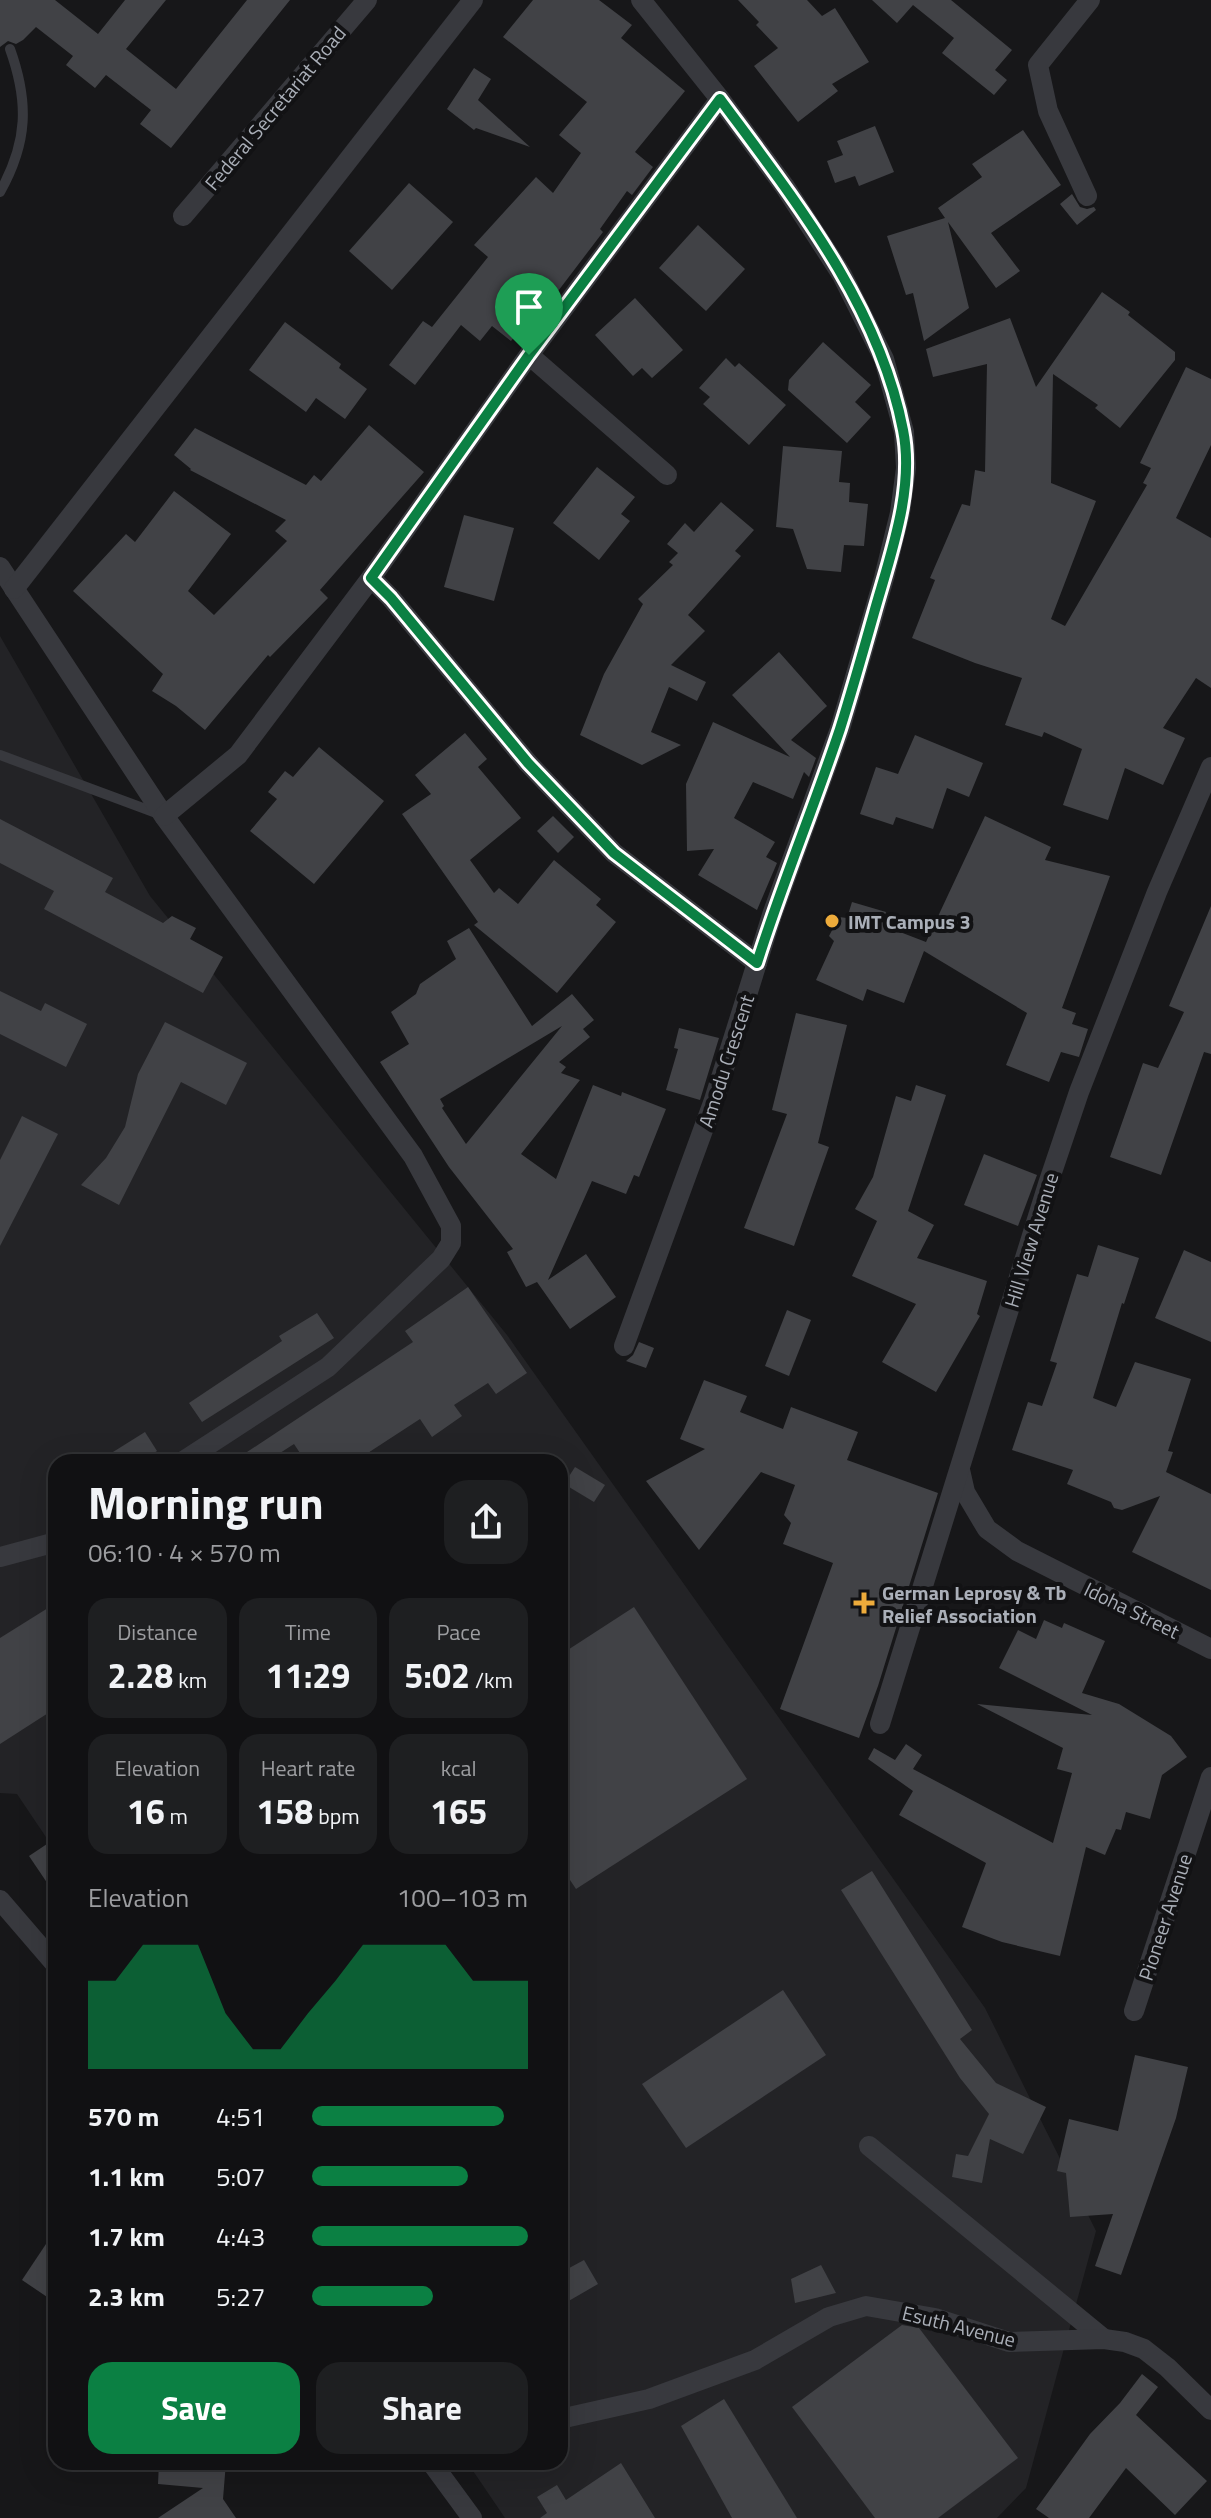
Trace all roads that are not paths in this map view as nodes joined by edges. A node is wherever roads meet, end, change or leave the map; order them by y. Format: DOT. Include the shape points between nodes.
graph roads {
  1 [pos="367,0"];
  2 [pos="473,0"];
  3 [pos="641,0"];
  4 [pos="1090,0"];
  5 [pos="10,49"];
  6 [pos="720,99"];
  7 [pos="2,184"];
  8 [pos="1087,196"];
  9 [pos="183,216"];
  10 [pos="529,355"];
  11 [pos="667,475"];
  12 [pos="0,567"];
  13 [pos="371,578"];
  14 [pos="14,589"];
  15 [pos="0,755"];
  16 [pos="1210,771"];
  17 [pos="164,816"];
  18 [pos="757,963"];
  19 [pos="624,1346"];
  20 [pos="194,1454"];
  21 [pos="960,1470"];
  22 [pos="48,1544"];
  23 [pos="0,1557"];
  24 [pos="1211,1649"];
  25 [pos="880,1724"];
  26 [pos="1211,1777"];
  27 [pos="0,1900"];
  28 [pos="48,1956"];
  29 [pos="1134,2011"];
  30 [pos="869,2146"];
  31 [pos="1104,2339"];
  32 [pos="1211,2410"];
  33 [pos="568,2417"];
  34 [pos="437,2470"];
  35 [pos="472,2518"];
  1 -- 9 [label="street, Federal Secretariat Road"];
  2 -- 14 [label="street"];
  3 -- 6 [label="street, Amodu Crescent"];
  4 -- 8 [label="street" via="1038,65 1048,111"];
  5 -- 7 [label="lane" via="24,95 24,122 14,168"];
  6 -- 10 [label="street"];
  6 -- 18 [label="street, Amodu Crescent" via="842,275 884,359 904,432 906,468 884,578 840,729"];
  10 -- 11 [label="street"];
  10 -- 13 [label="street"];
  12 -- 14 [label="street"];
  13 -- 17 [label="street" via="238,755"];
  13 -- 18 [label="street" via="528,763 614,853"];
  14 -- 17 [label="street"];
  15 -- 17 [label="lane"];
  16 -- 21 [label="street, Hill View Avenue" via="1079,1092"];
  17 -- 20 [label="street" via="413,1156 451,1226 451,1243 441,1259 328,1367"];
  18 -- 19 [label="street, Amodu Crescent" via="714,1100"];
  21 -- 24 [label="street, Idoha Street" via="965,1492 987,1529 1017,1551"];
  21 -- 25 [label="street, Hill View Avenue"];
  22 -- 23 [label="street"];
  26 -- 29 [label="street, Pioneer Avenue"];
  27 -- 28 [label="street"];
  30 -- 31 [label="street"];
  31 -- 32 [label="street, Esuth Avenue" via="1144,2349"];
  31 -- 33 [label="street, Esuth Avenue" via="1009,2342 935,2318 866,2306 829,2317 755,2360 649,2399"];
  34 -- 35 [label="street"];
}
